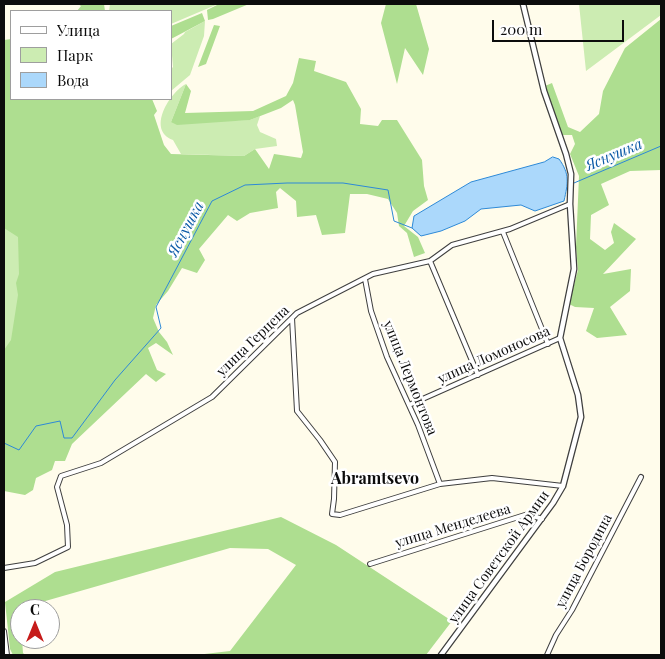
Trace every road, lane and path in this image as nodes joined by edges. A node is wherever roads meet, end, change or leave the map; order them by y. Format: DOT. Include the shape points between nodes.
graph roads {
  1 [pos="523,4"];
  2 [pos="570,204"];
  3 [pos="503,232"];
  4 [pos="430,261"];
  5 [pos="365,279"];
  6 [pos="292,317"];
  7 [pos="560,338"];
  8 [pos="548,344"];
  9 [pos="478,375"];
  10 [pos="409,405"];
  11 [pos="641,477"];
  12 [pos="440,484"];
  13 [pos="563,486"];
  14 [pos="542,519"];
  15 [pos="370,564"];
  16 [pos="4,568"];
  17 [pos="4,631"];
  18 [pos="7,655"];
  19 [pos="441,655"];
  20 [pos="547,655"];
  1 -- 2 [label="street, улица Советской Армии" via="544,91 568,160"];
  2 -- 3 [label="street, улица Герцена"];
  2 -- 7 [label="street, улица Советской Армии" via="574,269"];
  3 -- 4 [label="street, улица Герцена" via="452,245"];
  3 -- 8 [label="street"];
  4 -- 5 [label="street, улица Герцена" via="373,274"];
  4 -- 9 [label="street"];
  5 -- 6 [label="street, улица Герцена"];
  5 -- 10 [label="street, улица Лермонтова" via="371,311 387,357"];
  6 -- 12 [label="street" via="297,410 335,462 332,514"];
  6 -- 16 [label="street, улица Герцена" via="212,397 101,463 61,476 57,487 67,524 68,547 35,563"];
  7 -- 8 [label="street, улица Ломоносова"];
  7 -- 13 [label="street, улица Советской Армии" via="578,395 581,417"];
  8 -- 9 [label="street, улица Ломоносова"];
  9 -- 10 [label="street, улица Ломоносова"];
  10 -- 12 [label="street, улица Лермонтова"];
  11 -- 20 [label="street, улица Бородина"];
  12 -- 13 [label="street" via="492,478"];
  13 -- 14 [label="street, улица Советской Армии"];
  14 -- 15 [label="street, улица Менделеева" via="528,514"];
  14 -- 19 [label="street, улица Советской Армии"];
  17 -- 18 [label="street"];
}
